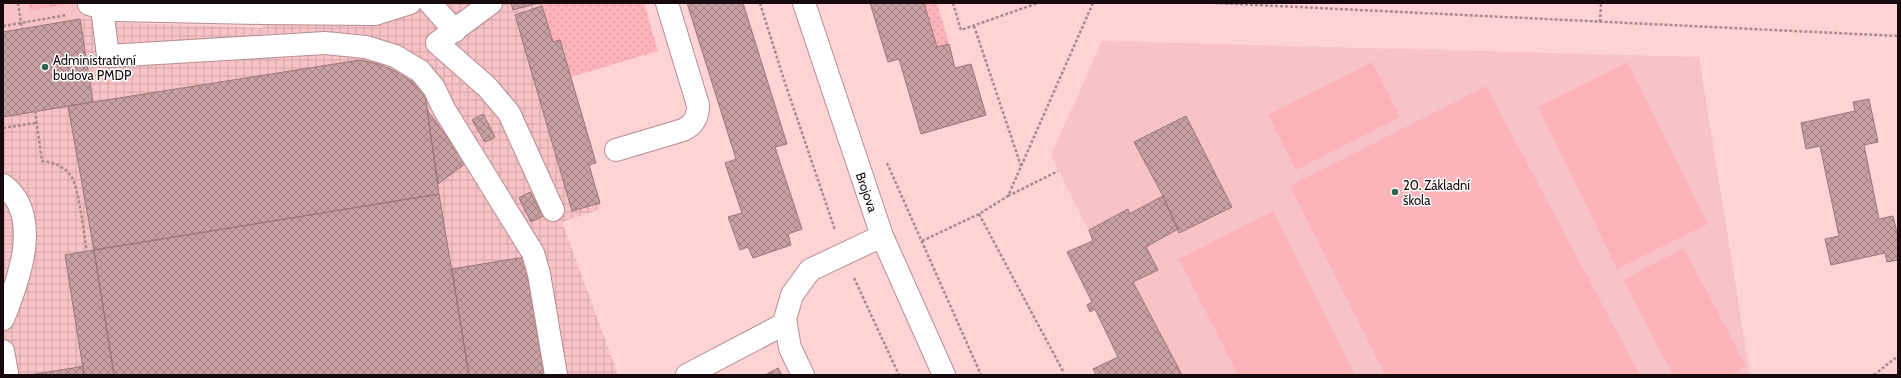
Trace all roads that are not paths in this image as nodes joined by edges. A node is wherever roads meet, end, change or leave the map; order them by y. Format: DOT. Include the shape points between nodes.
graph roads {
  1 [pos="410,3"];
  2 [pos="430,3"];
  3 [pos="491,3"];
  4 [pos="667,3"];
  5 [pos="804,3"];
  6 [pos="94,5"];
  7 [pos="195,7"];
  8 [pos="455,31"];
  9 [pos="616,150"];
  10 [pos="3,185"];
  11 [pos="553,210"];
  12 [pos="882,236"];
  13 [pos="3,319"];
  14 [pos="786,323"];
  15 [pos="3,350"];
  16 [pos="7,373"];
  17 [pos="556,375"];
  18 [pos="687,375"];
  19 [pos="804,375"];
  20 [pos="944,375"];
  1 -- 7 [label="street" via="375,14 262,13"];
  2 -- 8 [label="street"];
  3 -- 8 [label="street"];
  4 -- 9 [label="street" via="698,105 697,118 683,130"];
  5 -- 12 [label="street, Brojova"];
  6 -- 7 [label="street"];
  6 -- 17 [label="street" via="108,56 326,43 366,47 396,56 420,71 434,88 444,109 533,253 539,274"];
  8 -- 11 [label="street" via="437,44 486,87 509,113"];
  10 -- 13 [label="street" via="19,202 25,224 25,239 17,280"];
  12 -- 14 [label="street" via="810,270 792,295"];
  12 -- 20 [label="street, Brojova"];
  14 -- 18 [label="street"];
  14 -- 19 [label="street" via="790,348"];
  15 -- 16 [label="street"];
}
